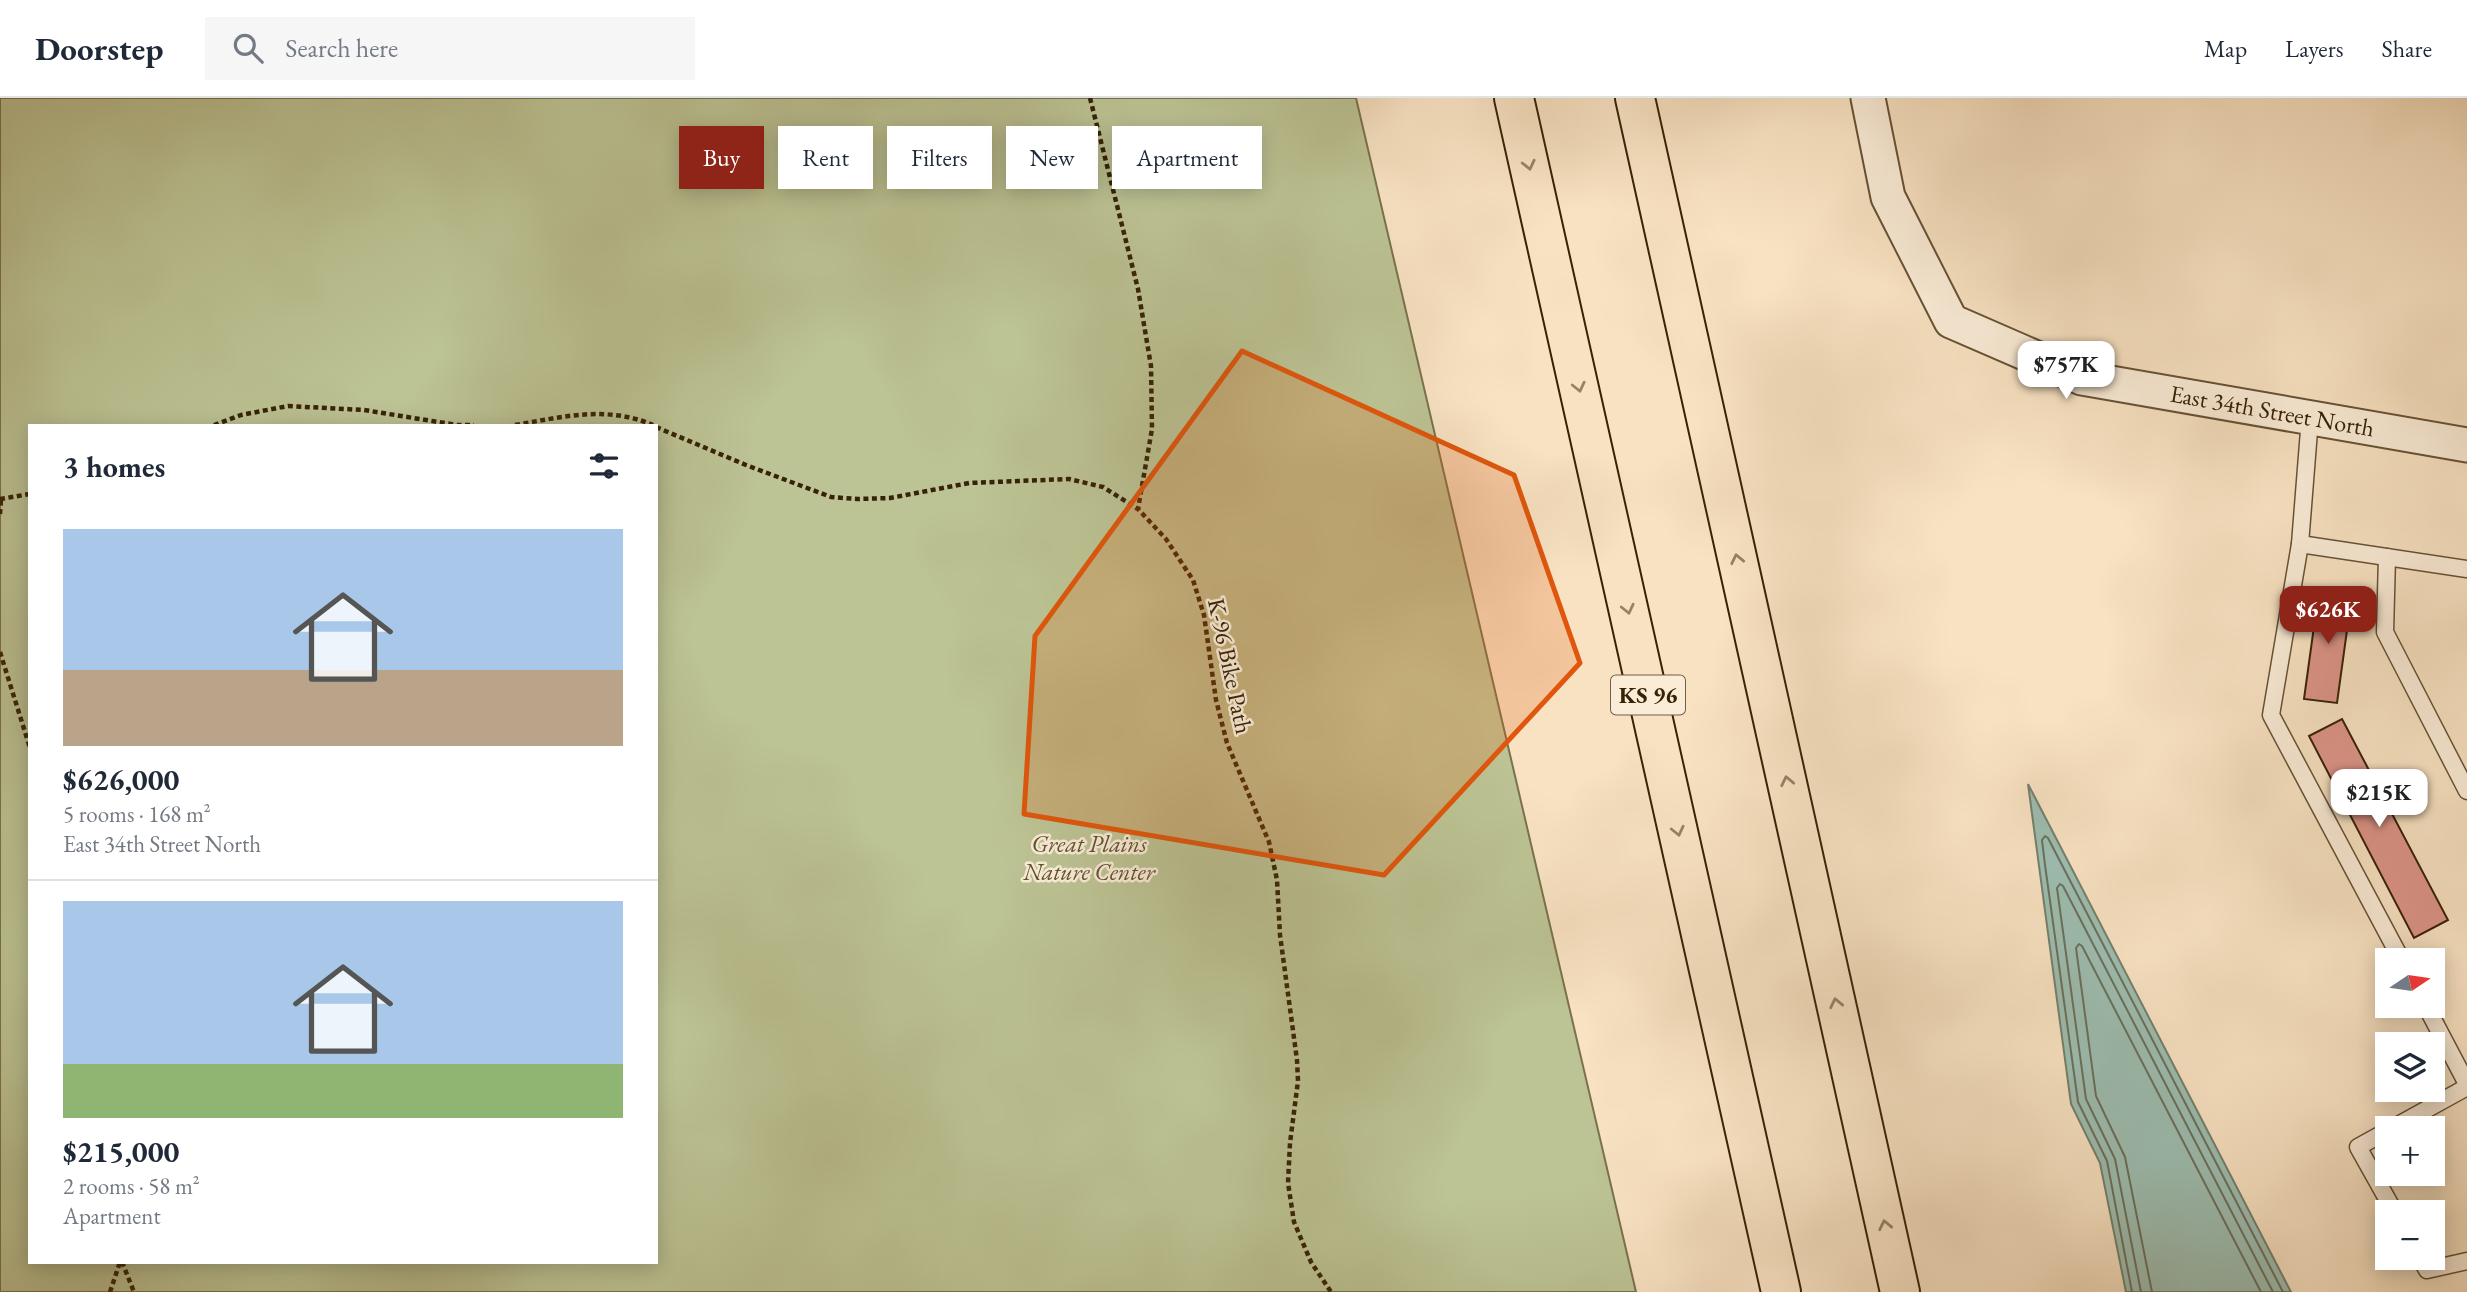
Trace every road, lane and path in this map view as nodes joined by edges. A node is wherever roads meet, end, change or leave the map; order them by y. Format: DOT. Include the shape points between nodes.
graph roads {
  1 [pos="1090,98"];
  2 [pos="1514,98"];
  3 [pos="1635,98"];
  4 [pos="1868,98"];
  5 [pos="2310,418"];
  6 [pos="217,424"];
  7 [pos="451,424"];
  8 [pos="521,424"];
  9 [pos="648,424"];
  10 [pos="658,427"];
  11 [pos="2467,445"];
  12 [pos="28,494"];
  13 [pos="0,499"];
  14 [pos="1138,509"];
  15 [pos="0,514"];
  16 [pos="2300,544"];
  17 [pos="2387,557"];
  18 [pos="2467,569"];
  19 [pos="0,652"];
  20 [pos="28,742"];
  21 [pos="2467,791"];
  22 [pos="2395,948"];
  23 [pos="2432,1018"];
  24 [pos="2467,1085"];
  25 [pos="2413,1116"];
  26 [pos="2375,1138"];
  27 [pos="2375,1177"];
  28 [pos="2467,1261"];
  29 [pos="120,1264"];
  30 [pos="122,1264"];
  31 [pos="2445,1266"];
  32 [pos="110,1292"];
  33 [pos="134,1292"];
  34 [pos="1331,1292"];
  35 [pos="1781,1292"];
  36 [pos="1900,1292"];
  1 -- 14 [label="path" via="1138,289 1151,366 1152,429"];
  2 -- 35 [label="highway, KS 96, one-way"];
  36 -- 3 [label="highway, one-way"];
  4 -- 5 [label="street, East 34th Street North" via="1888,197 1951,321 2082,378"];
  5 -- 11 [label="street, East 34th Street North"];
  5 -- 16 [label="lane"];
  6 -- 7 [label="path" via="288,406 364,410"];
  8 -- 9 [label="path, K-96 Bike Path" via="582,413 612,414"];
  10 -- 14 [label="path, K-96 Bike Path" via="831,497 890,498 969,483 1069,479 1103,487"];
  12 -- 13 [label="path"];
  13 -- 15 [label="path"];
  14 -- 34 [label="path, K-96 Bike Path" via="1166,539 1193,580 1204,615 1227,743 1269,842 1297,1060 1288,1183 1294,1222 1311,1262"];
  16 -- 17 [label="lane"];
  16 -- 22 [label="lane" via="2271,715"];
  17 -- 18 [label="lane"];
  17 -- 21 [label="lane" via="2385,632"];
  19 -- 20 [label="path"];
  23 -- 24 [label="lane"];
  24 -- 25 [label="lane"];
  26 -- 27 [label="lane" via="2358,1147"];
  28 -- 31 [label="lane"];
  29 -- 32 [label="path"];
  30 -- 33 [label="path"];
}
